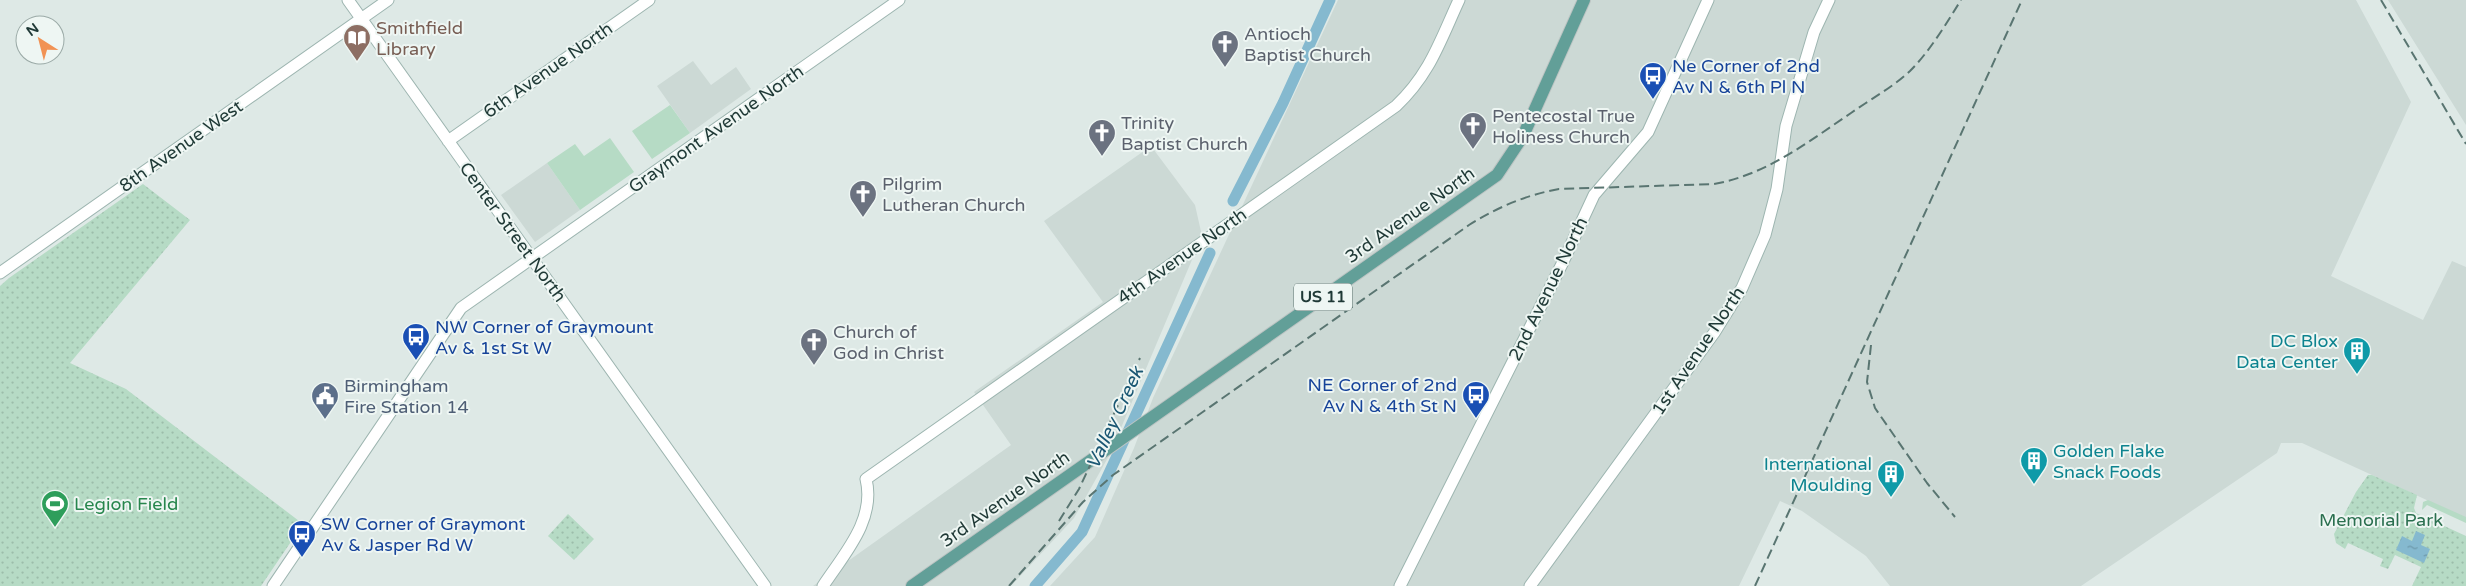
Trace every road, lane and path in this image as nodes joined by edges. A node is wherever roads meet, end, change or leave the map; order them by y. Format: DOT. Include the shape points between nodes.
graph roads {
  1 [pos="348,0"];
  2 [pos="388,0"];
  3 [pos="649,0"];
  4 [pos="899,0"];
  5 [pos="1459,0"];
  6 [pos="1584,0"];
  7 [pos="1708,0"];
  8 [pos="1829,0"];
  9 [pos="361,19"];
  10 [pos="448,141"];
  11 [pos="532,258"];
  12 [pos="0,273"];
  13 [pos="273,586"];
  14 [pos="765,586"];
  15 [pos="823,586"];
  16 [pos="912,586"];
  17 [pos="1400,586"];
  18 [pos="1530,586"];
  1 -- 9 [label="street, Center Street North"];
  2 -- 9 [label="street, 8th Avenue West"];
  3 -- 10 [label="street, 6th Avenue North"];
  4 -- 11 [label="street, Graymont Avenue North"];
  5 -- 15 [label="street, 4th Avenue North" via="1427,70 1396,106 866,479 868,501 864,519"];
  6 -- 16 [label="main road, 3rd Avenue North / US 11" via="1523,136 1497,175"];
  7 -- 17 [label="street, 2nd Avenue North" via="1648,132 1594,195"];
  8 -- 18 [label="street, 1st Avenue North" via="1814,32 1786,126 1777,189 1765,235 1742,288 1714,333"];
  9 -- 10 [label="street, Center Street North"];
  9 -- 12 [label="street, 8th Avenue West"];
  10 -- 11 [label="street, Center Street North"];
  11 -- 13 [label="street, Graymont Avenue North" via="461,308"];
  11 -- 14 [label="street, Center Street North"];
}
